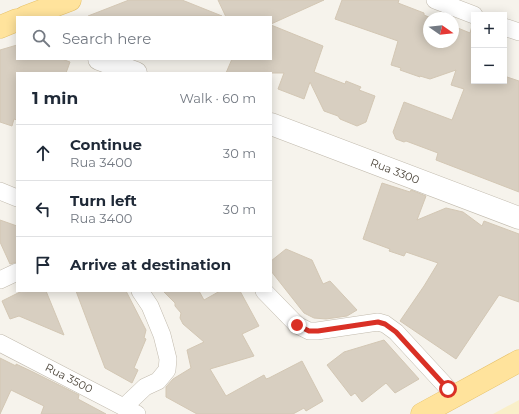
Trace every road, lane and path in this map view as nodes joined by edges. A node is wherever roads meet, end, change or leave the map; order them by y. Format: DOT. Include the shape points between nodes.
graph roads {
  1 [pos="70,0"];
  2 [pos="435,0"];
  3 [pos="471,14"];
  4 [pos="30,16"];
  5 [pos="507,28"];
  6 [pos="519,32"];
  7 [pos="102,60"];
  8 [pos="133,72"];
  9 [pos="272,124"];
  10 [pos="0,191"];
  11 [pos="16,198"];
  12 [pos="519,218"];
  13 [pos="16,272"];
  14 [pos="0,280"];
  15 [pos="141,292"];
  16 [pos="265,292"];
  17 [pos="0,343"];
  18 [pos="519,361"];
  19 [pos="455,396"];
  20 [pos="131,411"];
  21 [pos="422,414"];
  1 -- 4 [label="main road"];
  2 -- 3 [label="street"];
  5 -- 6 [label="street"];
  7 -- 8 [label="street"];
  9 -- 12 [label="street, Rua 3300"];
  10 -- 11 [label="street"];
  13 -- 14 [label="street"];
  15 -- 20 [label="street" via="150,306 168,358 167,370 158,381 145,387"];
  16 -- 19 [label="street" via="297,325 309,331 378,322 385,324 396,332"];
  17 -- 20 [label="street, Rua 3500"];
  18 -- 19 [label="main road"];
  19 -- 21 [label="main road"];
}
